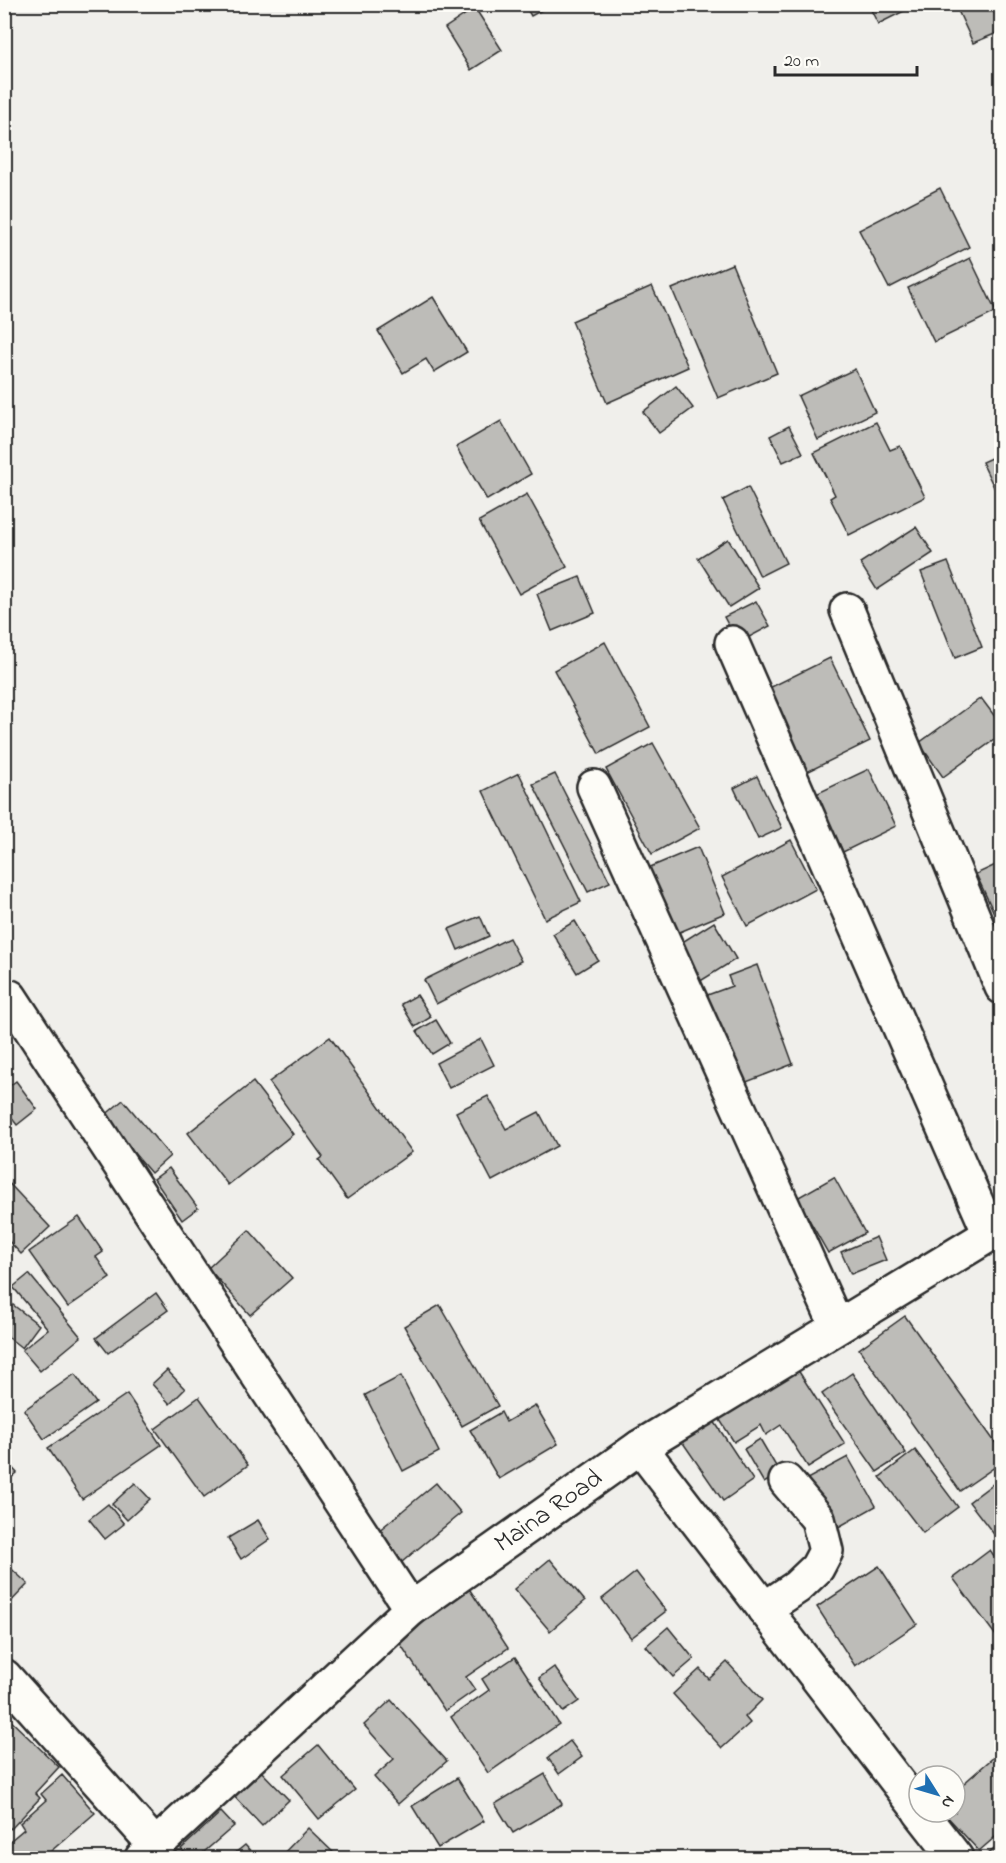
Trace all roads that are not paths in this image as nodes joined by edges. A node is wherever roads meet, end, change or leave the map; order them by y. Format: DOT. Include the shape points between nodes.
graph roads {
  1 [pos="847,610"];
  2 [pos="732,643"];
  3 [pos="594,787"];
  4 [pos="1002,987"];
  5 [pos="10,997"];
  6 [pos="996,1230"];
  7 [pos="837,1326"];
  8 [pos="640,1447"];
  9 [pos="786,1481"];
  10 [pos="411,1609"];
  11 [pos="764,1609"];
  12 [pos="4,1676"];
  13 [pos="907,1794"];
  14 [pos="930,1824"];
  15 [pos="149,1852"];
  16 [pos="956,1858"];
  1 -- 4 [label="street"];
  2 -- 6 [label="street"];
  3 -- 7 [label="street"];
  5 -- 10 [label="street"];
  6 -- 7 [label="street, Maina Road"];
  7 -- 8 [label="street, Maina Road"];
  8 -- 10 [label="street, Maina Road"];
  8 -- 11 [label="street"];
  9 -- 11 [label="street" via="818,1519 826,1551 817,1569"];
  10 -- 15 [label="street, Maina Road"];
  11 -- 13 [label="street"];
  12 -- 15 [label="street"];
  14 -- 16 [label="street"];
}
